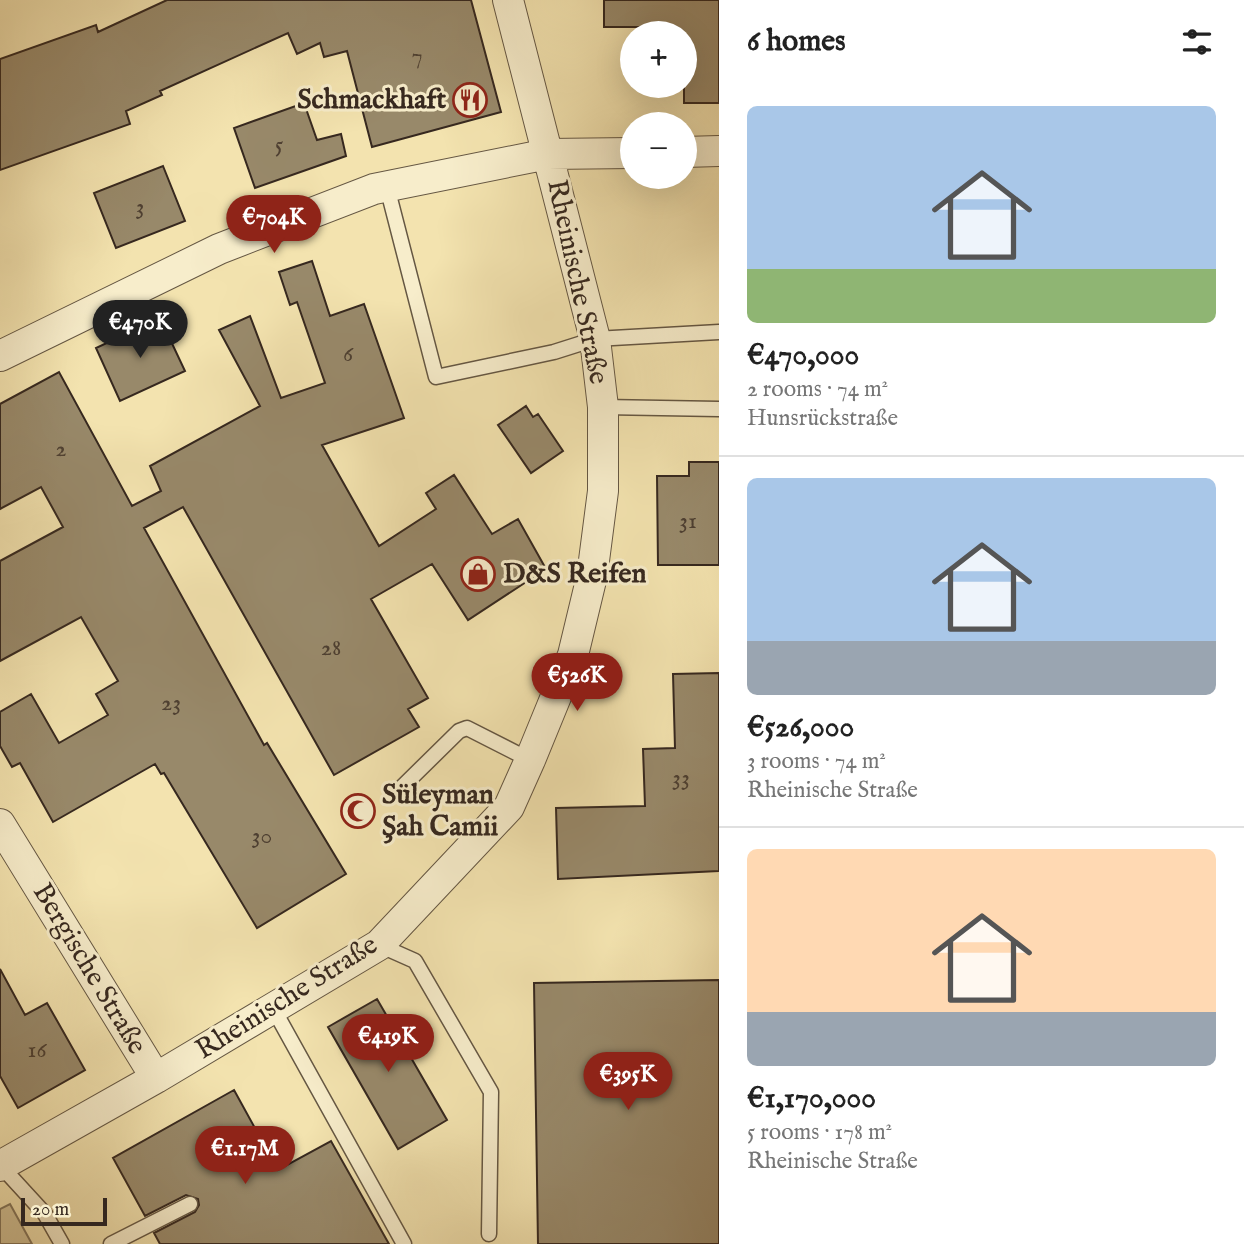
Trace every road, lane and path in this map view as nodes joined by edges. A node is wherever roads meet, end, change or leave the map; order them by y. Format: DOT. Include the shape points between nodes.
graph roads {
  1 [pos="508,0"];
  2 [pos="719,151"];
  3 [pos="697,152"];
  4 [pos="620,153"];
  5 [pos="548,154"];
  6 [pos="387,187"];
  7 [pos="719,332"];
  8 [pos="595,338"];
  9 [pos="0,356"];
  10 [pos="603,407"];
  11 [pos="719,409"];
  12 [pos="530,760"];
  13 [pos="400,790"];
  14 [pos="0,824"];
  15 [pos="379,945"];
  16 [pos="274,1008"];
  17 [pos="156,1078"];
  18 [pos="1,1166"];
  19 [pos="190,1204"];
  20 [pos="489,1234"];
  21 [pos="62,1244"];
  22 [pos="111,1244"];
  23 [pos="404,1244"];
  1 -- 5 [label="street, Rheinische Straße"];
  2 -- 3 [label="street"];
  4 -- 5 [label="street"];
  5 -- 6 [label="street"];
  5 -- 8 [label="street, Rheinische Straße"];
  6 -- 8 [label="lane" via="436,377 554,352"];
  6 -- 9 [label="street" via="219,249"];
  7 -- 8 [label="lane"];
  8 -- 10 [label="street, Rheinische Straße"];
  10 -- 11 [label="lane"];
  10 -- 12 [label="street, Rheinische Straße" via="603,491 592,576 573,655"];
  12 -- 13 [label="lane" via="467,727"];
  12 -- 15 [label="street, Rheinische Straße" via="509,807"];
  14 -- 17 [label="street, Bergische Straße"];
  15 -- 16 [label="street, Rheinische Straße"];
  15 -- 20 [label="lane" via="415,961 491,1092"];
  16 -- 17 [label="street, Rheinische Straße"];
  16 -- 23 [label="lane"];
  17 -- 18 [label="street, Rheinische Straße"];
  18 -- 21 [label="lane" via="46,1214"];
  19 -- 22 [label="lane"];
}
